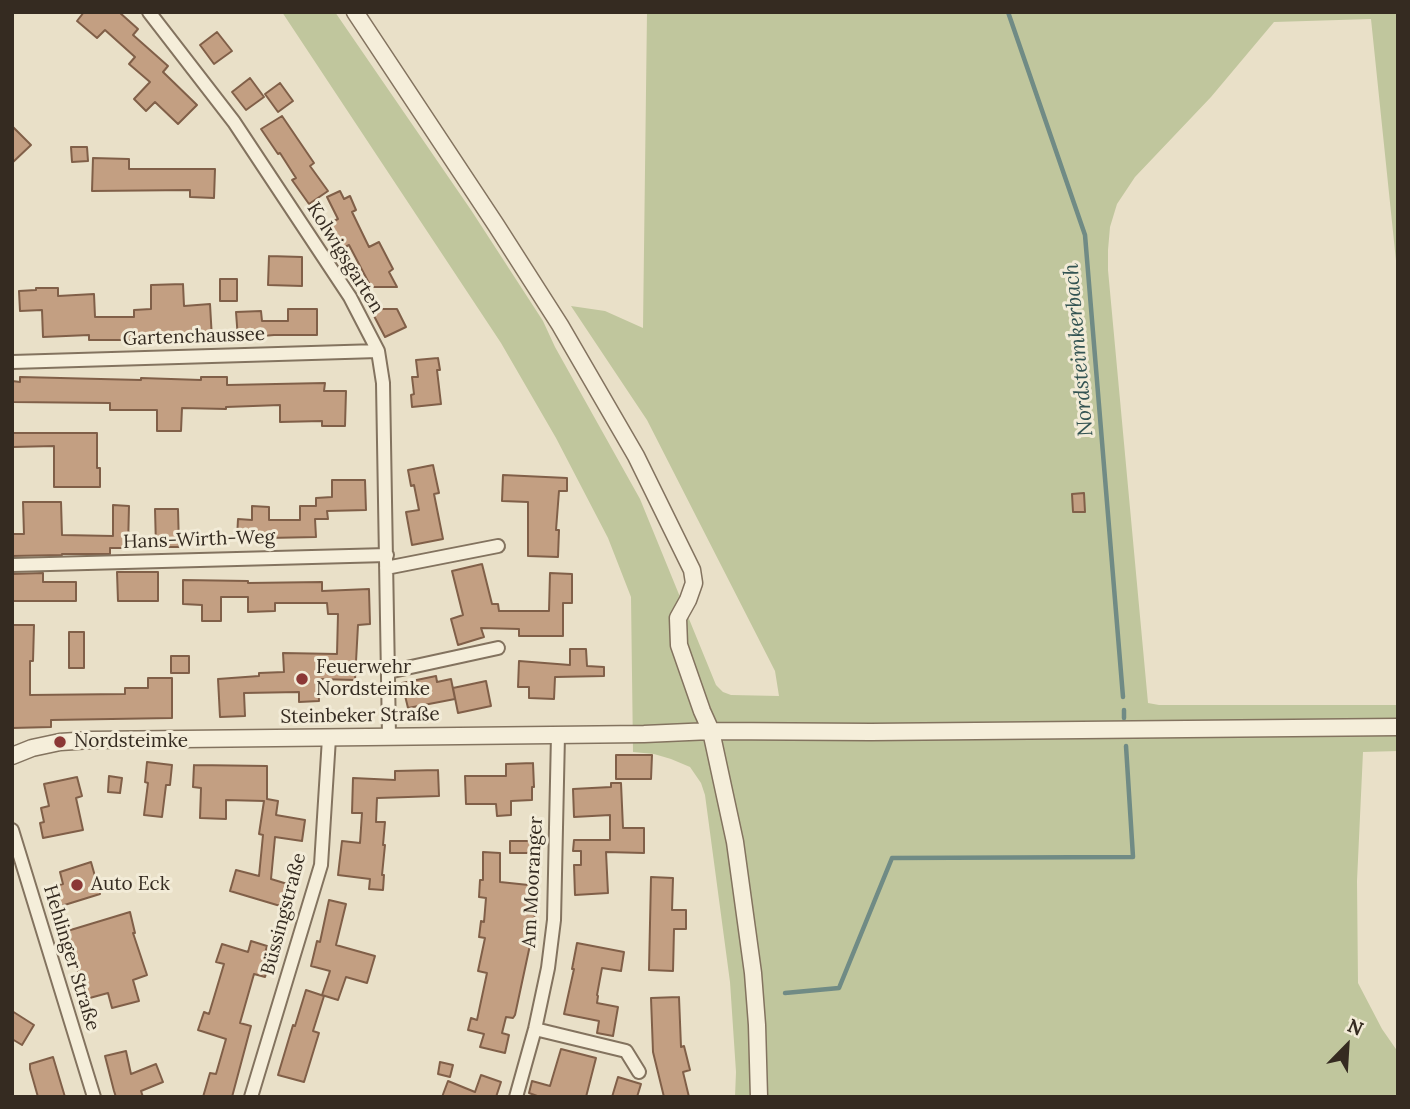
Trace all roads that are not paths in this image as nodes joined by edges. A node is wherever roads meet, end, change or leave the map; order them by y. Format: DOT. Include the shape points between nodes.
graph roads {
  1 [pos="149,12"];
  2 [pos="355,12"];
  3 [pos="378,351"];
  4 [pos="12,362"];
  5 [pos="498,546"];
  6 [pos="386,561"];
  7 [pos="12,565"];
  8 [pos="498,648"];
  9 [pos="388,672"];
  10 [pos="1398,727"];
  11 [pos="711,731"];
  12 [pos="558,735"];
  13 [pos="389,736"];
  14 [pos="329,738"];
  15 [pos="12,756"];
  16 [pos="12,830"];
  17 [pos="535,1029"];
  18 [pos="639,1072"];
  19 [pos="94,1097"];
  20 [pos="251,1097"];
  21 [pos="516,1097"];
  22 [pos="759,1097"];
  1 -- 3 [label="street, Kolwigsgarten" via="234,122 350,297"];
  2 -- 11 [label="street" via="560,325 636,456 692,570 694,583 678,618 679,645"];
  3 -- 4 [label="street, Gartenchaussee"];
  3 -- 6 [label="street, Kolwigsgarten" via="383,383"];
  5 -- 6 [label="street"];
  6 -- 7 [label="street, Hans-Wirth-Weg"];
  6 -- 9 [label="street, Kolwigsgarten"];
  8 -- 9 [label="street"];
  9 -- 13 [label="street, Kolwigsgarten"];
  10 -- 11 [label="street, Steinbeker Straße"];
  11 -- 12 [label="street, Steinbeker Straße"];
  11 -- 22 [label="street" via="745,911"];
  12 -- 13 [label="street, Steinbeker Straße"];
  12 -- 17 [label="street, Am Mooranger" via="554,920"];
  13 -- 14 [label="street, Steinbeker Straße"];
  14 -- 15 [label="street, Steinbeker Straße" via="62,741"];
  14 -- 20 [label="street, Büssingstraße" via="321,865"];
  16 -- 19 [label="street, Hehlinger Straße"];
  17 -- 18 [label="street" via="626,1051"];
  17 -- 21 [label="street, Am Mooranger"];
}
